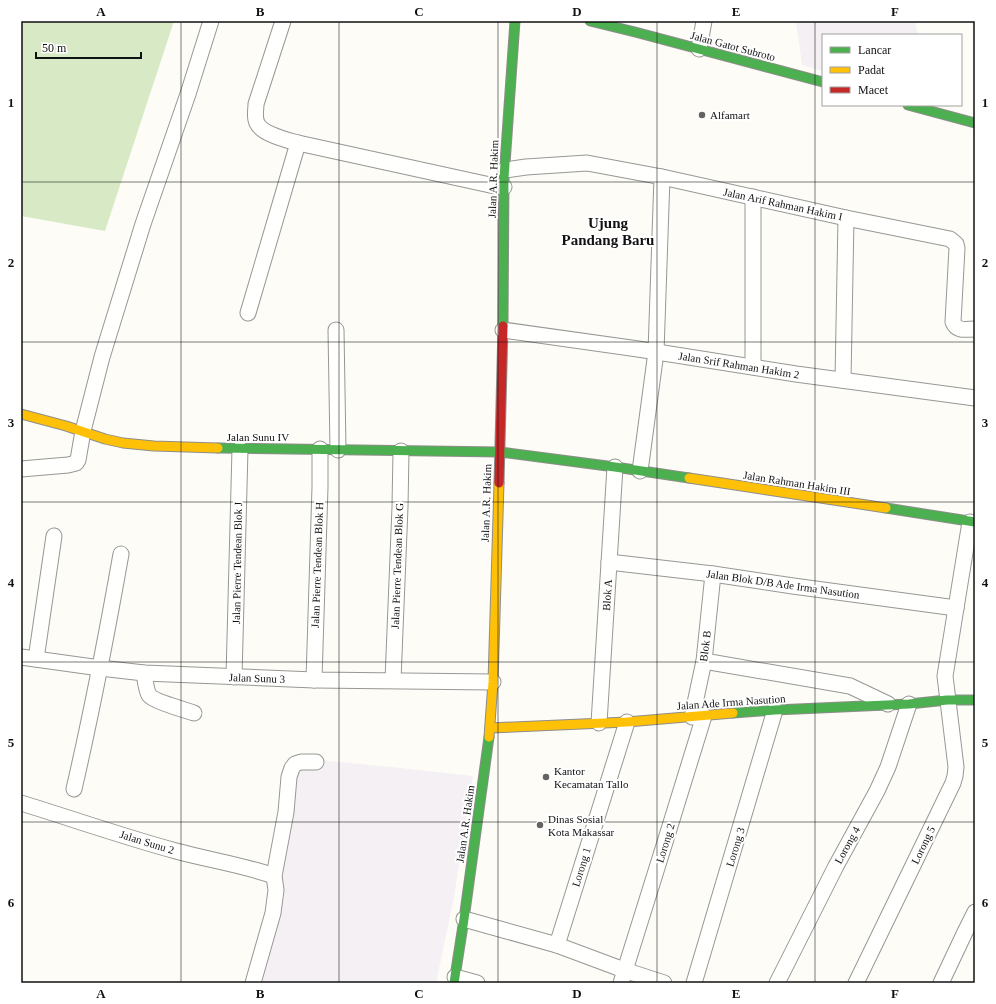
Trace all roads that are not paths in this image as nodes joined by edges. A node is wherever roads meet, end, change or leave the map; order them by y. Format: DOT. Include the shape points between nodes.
graph roads {
  1 [pos="211,21"];
  2 [pos="283,21"];
  3 [pos="515,21"];
  4 [pos="590,21"];
  5 [pos="704,21"];
  6 [pos="636,26"];
  7 [pos="699,49"];
  8 [pos="822,82"];
  9 [pos="912,106"];
  10 [pos="975,122"];
  11 [pos="298,143"];
  12 [pos="505,170"];
  13 [pos="662,177"];
  14 [pos="504,187"];
  15 [pos="753,197"];
  16 [pos="846,218"];
  17 [pos="248,313"];
  18 [pos="975,329"];
  19 [pos="336,330"];
  20 [pos="503,330"];
  21 [pos="656,352"];
  22 [pos="753,367"];
  23 [pos="843,380"];
  24 [pos="975,398"];
  25 [pos="21,414"];
  26 [pos="83,431"];
  27 [pos="240,449"];
  28 [pos="320,449"];
  29 [pos="338,450"];
  30 [pos="401,451"];
  31 [pos="500,452"];
  32 [pos="615,467"];
  33 [pos="21,469"];
  34 [pos="640,471"];
  35 [pos="972,522"];
  36 [pos="54,536"];
  37 [pos="121,554"];
  38 [pos="609,562"];
  39 [pos="713,574"];
  40 [pos="956,608"];
  41 [pos="28,658"];
  42 [pos="704,661"];
  43 [pos="100,668"];
  44 [pos="144,673"];
  45 [pos="234,677"];
  46 [pos="314,680"];
  47 [pos="393,680"];
  48 [pos="493,682"];
  49 [pos="947,700"];
  50 [pos="975,700"];
  51 [pos="890,704"];
  52 [pos="909,704"];
  53 [pos="775,710"];
  54 [pos="194,713"];
  55 [pos="698,716"];
  56 [pos="627,722"];
  57 [pos="599,723"];
  58 [pos="490,728"];
  59 [pos="316,762"];
  60 [pos="74,789"];
  61 [pos="21,803"];
  62 [pos="274,876"];
  63 [pos="975,912"];
  64 [pos="464,919"];
  65 [pos="557,945"];
  66 [pos="622,977"];
  67 [pos="455,980"];
  68 [pos="253,983"];
  69 [pos="477,983"];
  70 [pos="664,983"];
  71 [pos="694,983"];
  72 [pos="777,983"];
  73 [pos="856,983"];
  74 [pos="941,983"];
  1 -- 26 [label="street" via="128,271"];
  2 -- 11 [label="street" via="256,104 256,118 263,130"];
  3 -- 12 [label="street, Jalan A.R. Hakim"];
  4 -- 6 [label="street, Jalan Gatot Subroto"];
  5 -- 7 [label="street"];
  6 -- 7 [label="street, Jalan Gatot Subroto"];
  7 -- 8 [label="street, Jalan Gatot Subroto"];
  9 -- 10 [label="street"];
  11 -- 14 [label="street"];
  11 -- 17 [label="street"];
  12 -- 13 [label="street, Jalan Arif Rahman Hakim I" via="587,163"];
  12 -- 14 [label="street, Jalan A.R. Hakim"];
  13 -- 15 [label="street, Jalan Arif Rahman Hakim I"];
  13 -- 21 [label="street"];
  14 -- 20 [label="street, Jalan A.R. Hakim"];
  15 -- 16 [label="street, Jalan Arif Rahman Hakim I"];
  15 -- 22 [label="street"];
  16 -- 18 [label="street, Jalan Arif Rahman Hakim I" via="954,241 957,248 953,322 958,329"];
  16 -- 23 [label="street"];
  19 -- 29 [label="street"];
  20 -- 21 [label="street, Jalan Srif Rahman Hakim 2"];
  20 -- 31 [label="street, Jalan A.R. Hakim"];
  21 -- 22 [label="street, Jalan Srif Rahman Hakim 2"];
  21 -- 34 [label="street"];
  22 -- 23 [label="street, Jalan Srif Rahman Hakim 2"];
  23 -- 24 [label="street, Jalan Srif Rahman Hakim 2"];
  25 -- 26 [label="street, Jalan Sunu IV"];
  26 -- 27 [label="street, Jalan Sunu IV" via="130,444"];
  26 -- 33 [label="street" via="76,463"];
  27 -- 28 [label="street, Jalan Sunu IV"];
  27 -- 45 [label="street, Jalan Pierre Tendean Blok J"];
  28 -- 29 [label="street, Jalan Sunu IV"];
  28 -- 46 [label="street, Jalan Pierre Tendean Blok H"];
  29 -- 30 [label="street, Jalan Sunu IV"];
  30 -- 31 [label="street, Jalan Sunu IV"];
  30 -- 47 [label="street, Jalan Pierre Tendean Blok G"];
  31 -- 32 [label="street, Jalan Sunu IV"];
  31 -- 48 [label="street, Jalan A.R. Hakim"];
  32 -- 34 [label="street, Jalan Rahman Hakim III"];
  32 -- 38 [label="street, Blok A"];
  34 -- 35 [label="street, Jalan Rahman Hakim III"];
  35 -- 40 [label="street, Lorong 5"];
  36 -- 41 [label="street"];
  37 -- 43 [label="street"];
  38 -- 39 [label="street, Jalan Blok D/B Ade Irma Nasution"];
  38 -- 57 [label="street, Blok A"];
  39 -- 40 [label="street, Jalan Blok D/B Ade Irma Nasution"];
  39 -- 42 [label="street, Blok B"];
  40 -- 49 [label="street, Lorong 5" via="945,676"];
  41 -- 43 [label="street, Jalan Sunu 3"];
  42 -- 51 [label="street" via="850,686"];
  42 -- 55 [label="street, Blok B"];
  43 -- 44 [label="street, Jalan Sunu 3"];
  43 -- 60 [label="street"];
  44 -- 45 [label="street, Jalan Sunu 3"];
  44 -- 54 [label="street" via="151,697"];
  45 -- 46 [label="street, Jalan Sunu 3"];
  46 -- 47 [label="street, Jalan Sunu 3"];
  47 -- 48 [label="street, Jalan Sunu 3"];
  48 -- 58 [label="street, Jalan A.R. Hakim"];
  49 -- 50 [label="street, Jalan Ade Irma Nasution"];
  49 -- 52 [label="street, Jalan Ade Irma Nasution"];
  49 -- 73 [label="street, Lorong 5" via="956,767 953,783"];
  51 -- 52 [label="street, Jalan Ade Irma Nasution"];
  51 -- 53 [label="street, Jalan Ade Irma Nasution"];
  52 -- 72 [label="street, Lorong 4" via="888,767 877,791"];
  53 -- 55 [label="street, Jalan Ade Irma Nasution"];
  53 -- 71 [label="street, Lorong 3"];
  55 -- 56 [label="street, Jalan Ade Irma Nasution"];
  55 -- 66 [label="street, Lorong 2" via="666,839"];
  56 -- 57 [label="street, Jalan Ade Irma Nasution"];
  56 -- 65 [label="street, Lorong 1"];
  57 -- 58 [label="street, Jalan Ade Irma Nasution"];
  58 -- 64 [label="street, Jalan A.R. Hakim"];
  59 -- 62 [label="street" via="301,762 292,768"];
  61 -- 62 [label="street, Jalan Sunu 2" via="147,843"];
  62 -- 68 [label="street" via="276,890 273,913"];
  63 -- 74 [label="street"];
  64 -- 65 [label="street"];
  64 -- 67 [label="street, Jalan A.R. Hakim"];
  65 -- 66 [label="street"];
  66 -- 70 [label="street"];
  67 -- 69 [label="street"];
}
